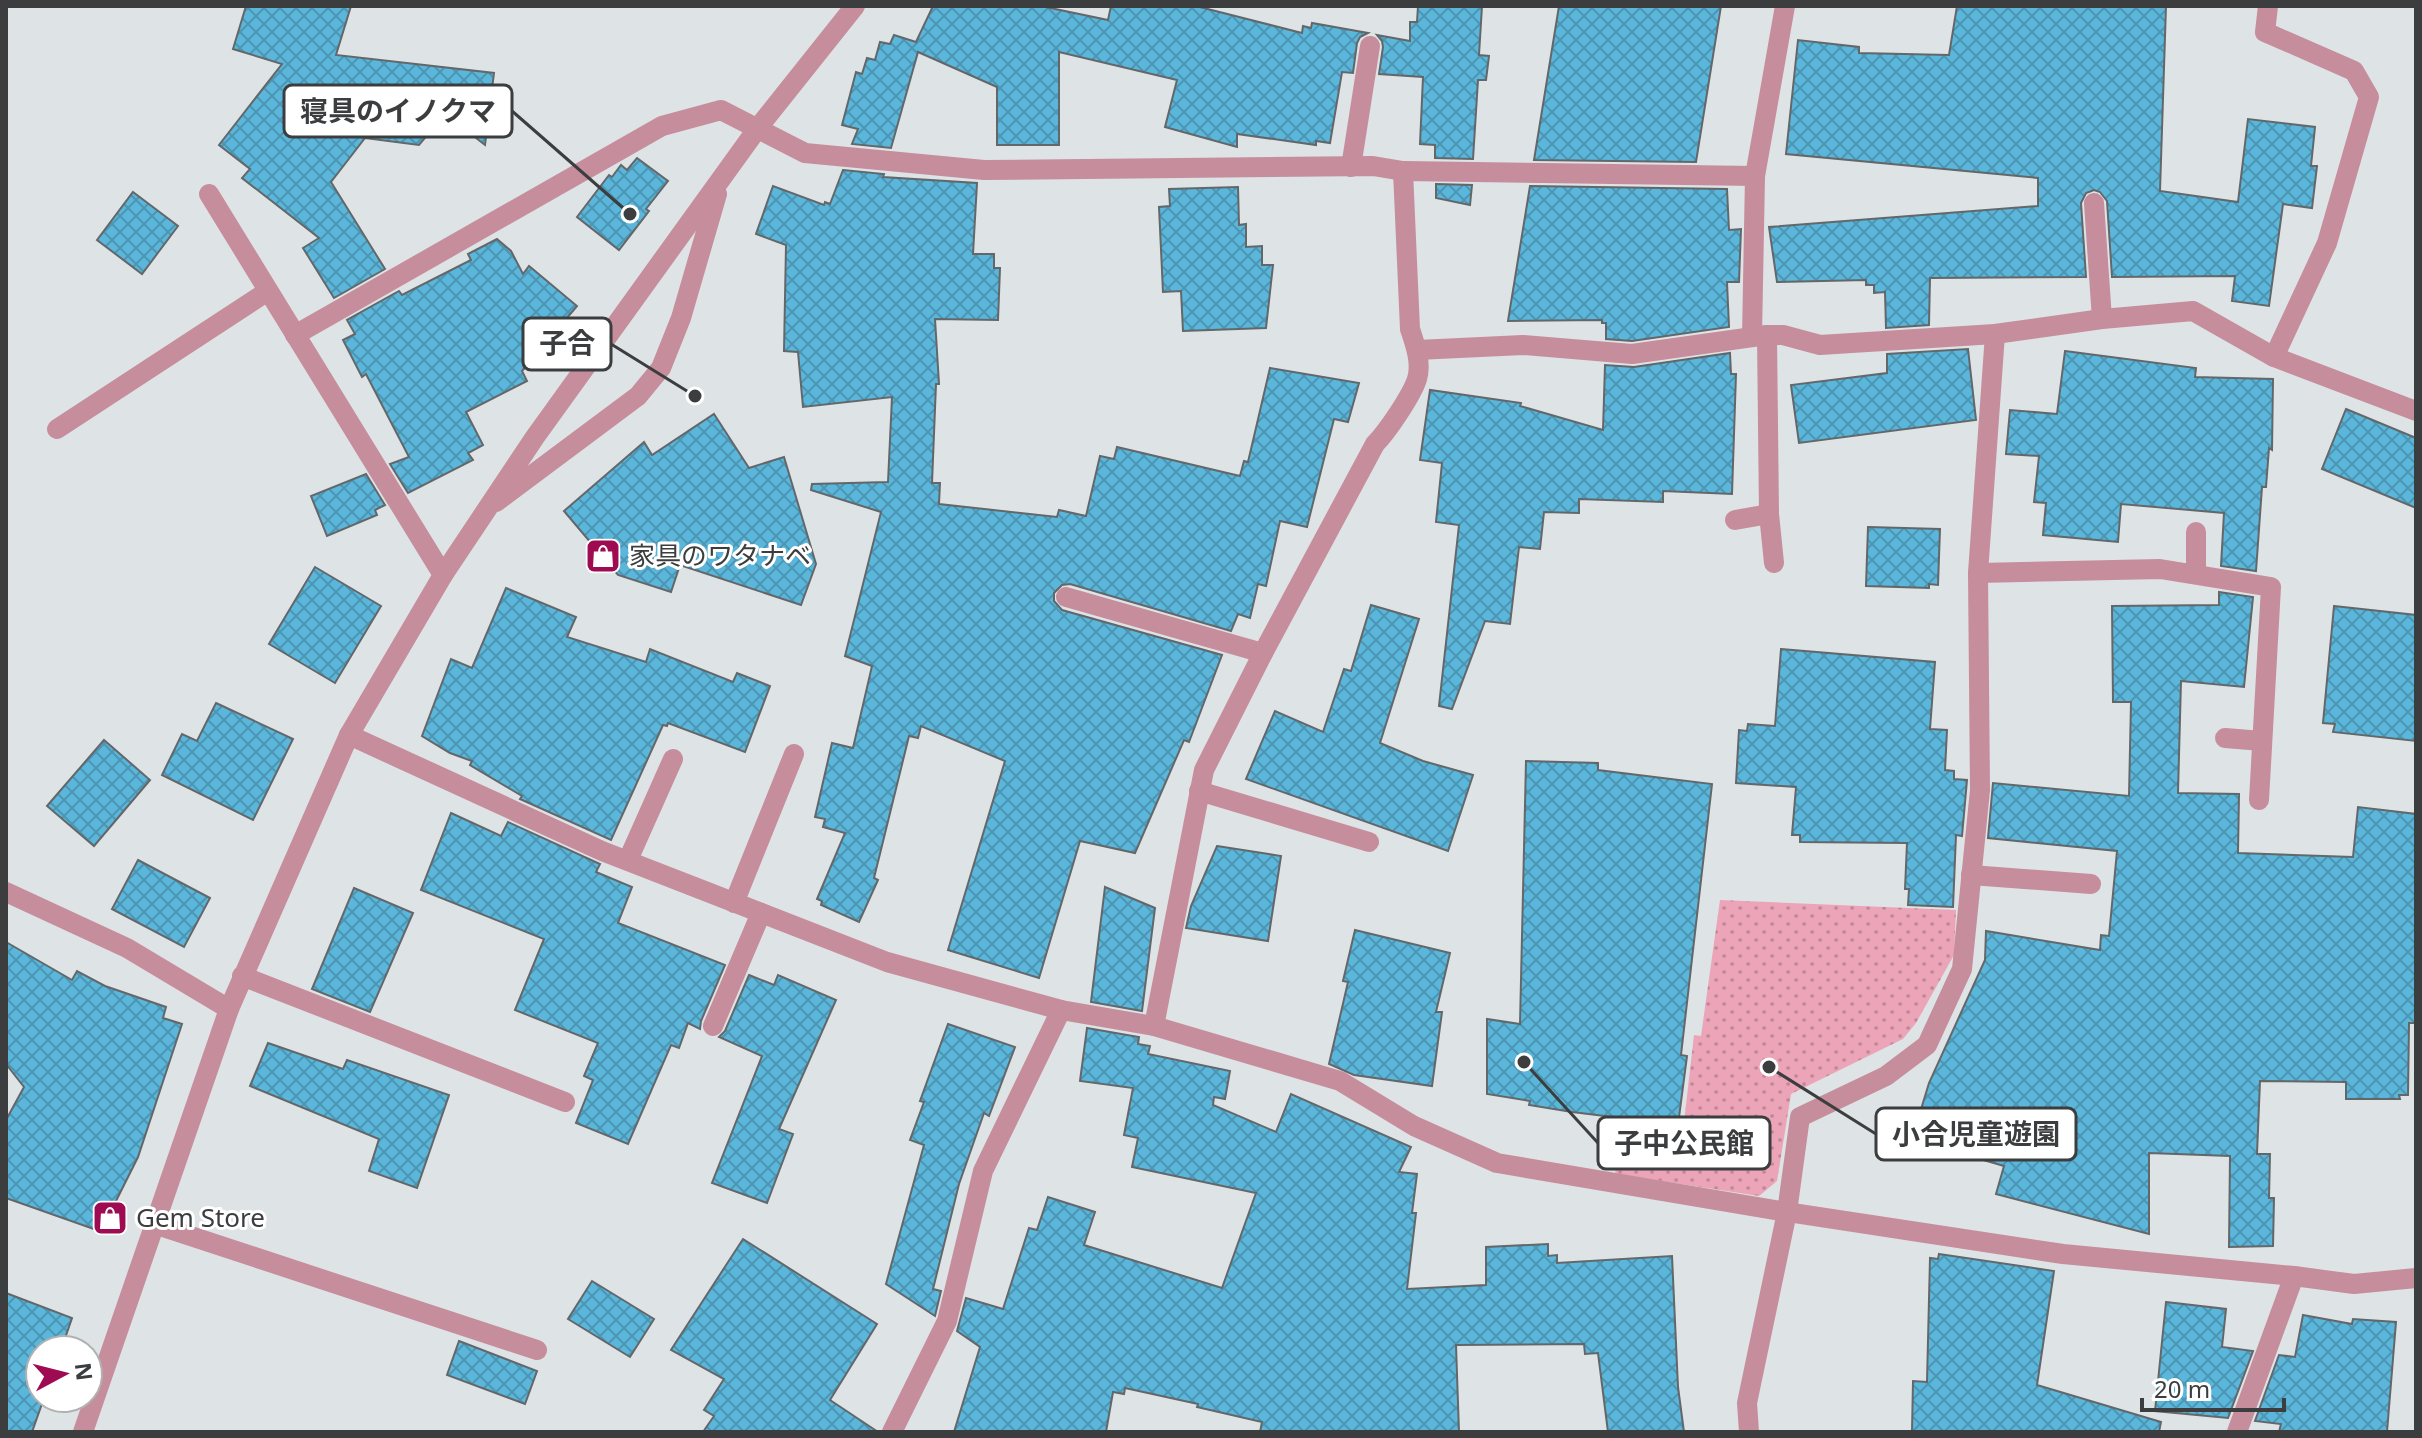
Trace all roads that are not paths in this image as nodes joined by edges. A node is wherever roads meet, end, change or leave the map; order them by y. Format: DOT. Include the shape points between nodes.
graph roads {
  1 [pos="855,6"];
  2 [pos="1785,6"];
  3 [pos="2268,6"];
  4 [pos="1370,46"];
  5 [pos="757,129"];
  6 [pos="1351,167"];
  7 [pos="1403,171"];
  8 [pos="1755,176"];
  9 [pos="721,178"];
  10 [pos="209,194"];
  11 [pos="2094,203"];
  12 [pos="268,291"];
  13 [pos="2102,319"];
  14 [pos="1995,334"];
  15 [pos="295,335"];
  16 [pos="1760,336"];
  17 [pos="1417,350"];
  18 [pos="2274,357"];
  19 [pos="2416,411"];
  20 [pos="57,429"];
  21 [pos="488,508"];
  22 [pos="1769,514"];
  23 [pos="1735,520"];
  24 [pos="2196,532"];
  25 [pos="1774,563"];
  26 [pos="1978,573"];
  27 [pos="2196,574"];
  28 [pos="443,575"];
  29 [pos="1066,597"];
  30 [pos="1263,653"];
  31 [pos="349,735"];
  32 [pos="2225,738"];
  33 [pos="2262,741"];
  34 [pos="794,754"];
  35 [pos="673,759"];
  36 [pos="1199,791"];
  37 [pos="2259,800"];
  38 [pos="1369,842"];
  39 [pos="628,860"];
  40 [pos="1971,875"];
  41 [pos="2091,884"];
  42 [pos="6,892"];
  43 [pos="734,903"];
  44 [pos="761,913"];
  45 [pos="242,976"];
  46 [pos="229,1009"];
  47 [pos="1061,1010"];
  48 [pos="713,1026"];
  49 [pos="1154,1026"];
  50 [pos="565,1102"];
  51 [pos="1787,1212"];
  52 [pos="154,1224"];
  53 [pos="2294,1276"];
  54 [pos="2416,1278"];
  55 [pos="537,1350"];
  56 [pos="83,1432"];
  57 [pos="892,1432"];
  58 [pos="1749,1432"];
  59 [pos="2237,1432"];
  1 -- 5 [label="street"];
  2 -- 8 [label="street"];
  3 -- 18 [label="street" via="2265,32 2354,71 2369,97 2327,243"];
  4 -- 6 [label="street"];
  5 -- 6 [label="street" via="805,153 984,170"];
  5 -- 9 [label="street"];
  5 -- 15 [label="street" via="721,110 662,126"];
  6 -- 7 [label="street"];
  7 -- 8 [label="street"];
  7 -- 17 [label="street" via="1410,329"];
  8 -- 16 [label="street"];
  9 -- 21 [label="street"];
  9 -- 21 [label="street" via="681,318 661,368 638,396"];
  10 -- 12 [label="street"];
  11 -- 13 [label="street"];
  12 -- 15 [label="street"];
  12 -- 20 [label="street"];
  13 -- 14 [label="street"];
  13 -- 18 [label="street" via="2193,311"];
  14 -- 16 [label="street" via="1820,345 1783,335"];
  14 -- 26 [label="street"];
  15 -- 28 [label="street"];
  16 -- 17 [label="street" via="1632,354 1523,345"];
  16 -- 22 [label="street"];
  17 -- 30 [label="street" via="1418,378 1375,444"];
  18 -- 19 [label="street"];
  21 -- 28 [label="street"];
  22 -- 23 [label="street"];
  22 -- 25 [label="street"];
  24 -- 27 [label="street"];
  26 -- 27 [label="street" via="2160,569"];
  26 -- 40 [label="street" via="1980,790"];
  27 -- 33 [label="street" via="2271,587"];
  28 -- 31 [label="street"];
  29 -- 30 [label="street"];
  30 -- 36 [label="street" via="1204,770"];
  31 -- 39 [label="street"];
  31 -- 45 [label="street"];
  32 -- 33 [label="street"];
  33 -- 37 [label="street"];
  34 -- 43 [label="street"];
  35 -- 39 [label="street"];
  36 -- 38 [label="street"];
  36 -- 49 [label="street"];
  39 -- 43 [label="street"];
  40 -- 41 [label="street"];
  40 -- 51 [label="street" via="1962,969 1927,1045 1886,1076 1800,1117"];
  42 -- 46 [label="street" via="127,948"];
  43 -- 44 [label="street"];
  44 -- 47 [label="street" via="887,962"];
  44 -- 48 [label="street"];
  45 -- 46 [label="street"];
  45 -- 50 [label="street"];
  46 -- 52 [label="street"];
  47 -- 49 [label="street"];
  47 -- 57 [label="street" via="983,1171 947,1321"];
  49 -- 51 [label="street" via="1340,1081 1414,1126 1497,1163"];
  51 -- 53 [label="street" via="2063,1254"];
  51 -- 58 [label="street" via="1747,1403"];
  52 -- 55 [label="street"];
  52 -- 56 [label="street"];
  53 -- 54 [label="street" via="2354,1284"];
  53 -- 59 [label="street"];
}
